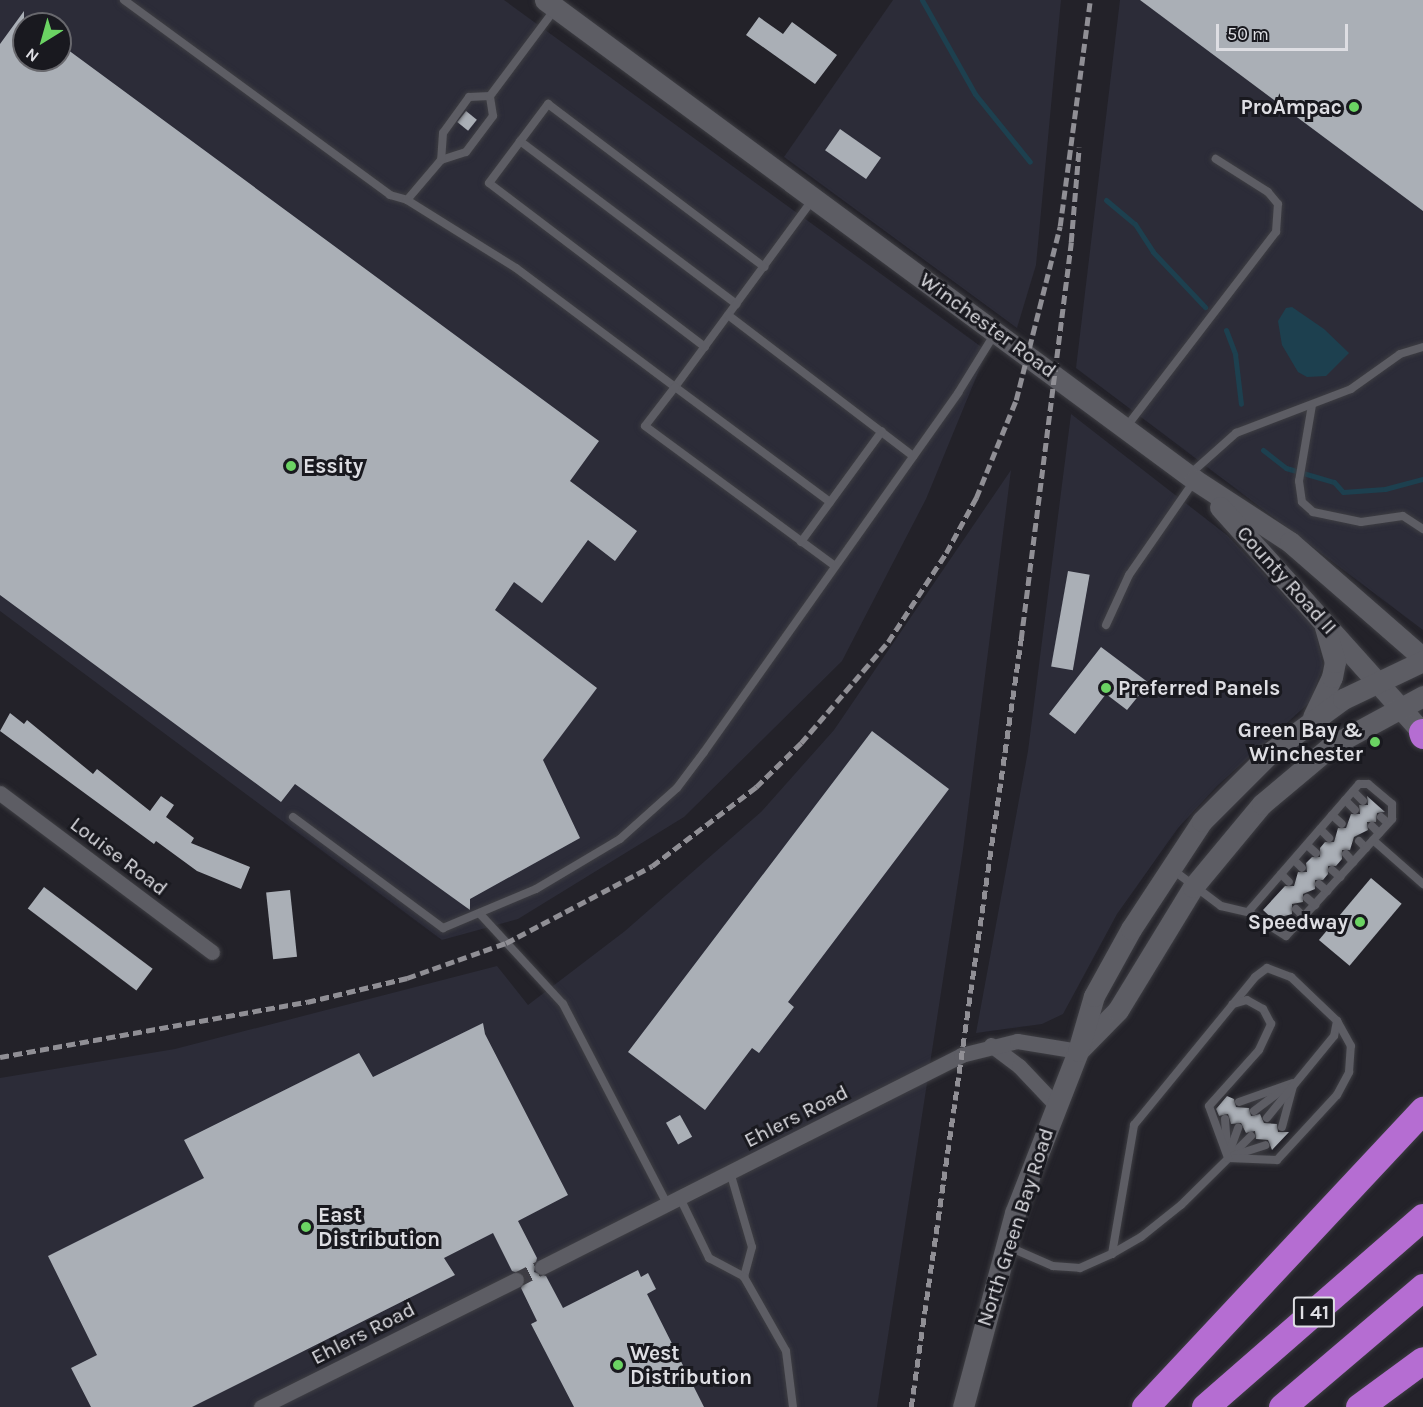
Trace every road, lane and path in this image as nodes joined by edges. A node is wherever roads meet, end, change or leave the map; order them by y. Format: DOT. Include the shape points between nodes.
graph roads {
  1 [pos="124,0"];
  2 [pos="550,4"];
  3 [pos="490,96"];
  4 [pos="520,141"];
  5 [pos="1216,159"];
  6 [pos="441,160"];
  7 [pos="814,197"];
  8 [pos="407,200"];
  9 [pos="764,267"];
  10 [pos="736,304"];
  11 [pos="728,315"];
  12 [pos="996,331"];
  13 [pos="705,347"];
  14 [pos="1423,347"];
  15 [pos="675,387"];
  16 [pos="1312,405"];
  17 [pos="1126,428"];
  18 [pos="882,431"];
  19 [pos="913,456"];
  20 [pos="1192,478"];
  21 [pos="830,502"];
  22 [pos="1423,529"];
  23 [pos="801,542"];
  24 [pos="835,566"];
  25 [pos="1323,619"];
  26 [pos="1106,625"];
  27 [pos="1423,659"];
  28 [pos="1378,681"];
  29 [pos="1423,696"];
  30 [pos="1402,707"];
  31 [pos="1311,721"];
  32 [pos="1423,733"];
  33 [pos="1353,791"];
  34 [pos="0,793"];
  35 [pos="1345,800"];
  36 [pos="1363,801"];
  37 [pos="1355,810"];
  38 [pos="1332,815"];
  39 [pos="1381,817"];
  40 [pos="293,818"];
  41 [pos="1388,823"];
  42 [pos="1342,824"];
  43 [pos="1372,826"];
  44 [pos="1320,830"];
  45 [pos="1379,833"];
  46 [pos="1329,838"];
  47 [pos="1373,840"];
  48 [pos="1359,841"];
  49 [pos="1307,845"];
  50 [pos="1366,848"];
  51 [pos="1316,853"];
  52 [pos="1346,854"];
  53 [pos="1294,860"];
  54 [pos="1353,862"];
  55 [pos="1170,867"];
  56 [pos="1302,868"];
  57 [pos="1332,870"];
  58 [pos="1281,874"];
  59 [pos="1340,877"];
  60 [pos="1289,882"];
  61 [pos="1319,884"];
  62 [pos="1423,884"];
  63 [pos="1270,886"];
  64 [pos="1193,887"];
  65 [pos="1327,891"];
  66 [pos="1279,893"];
  67 [pos="1307,898"];
  68 [pos="1259,900"];
  69 [pos="1314,905"];
  70 [pos="1267,907"];
  71 [pos="1296,909"];
  72 [pos="1248,912"];
  73 [pos="480,914"];
  74 [pos="1304,916"];
  75 [pos="1285,922"];
  76 [pos="1292,929"];
  77 [pos="212,952"];
  78 [pos="1232,1004"];
  79 [pos="1337,1021"];
  80 [pos="991,1045"];
  81 [pos="1078,1051"];
  82 [pos="1294,1082"];
  83 [pos="1239,1102"];
  84 [pos="1055,1104"];
  85 [pos="1423,1110"];
  86 [pos="1254,1111"];
  87 [pos="1267,1118"];
  88 [pos="1225,1119"];
  89 [pos="1282,1127"];
  90 [pos="1238,1128"];
  91 [pos="1251,1136"];
  92 [pos="1265,1145"];
  93 [pos="1227,1158"];
  94 [pos="730,1173"];
  95 [pos="673,1201"];
  96 [pos="1423,1217"];
  97 [pos="1005,1246"];
  98 [pos="1112,1254"];
  99 [pos="542,1267"];
  100 [pos="744,1277"];
  101 [pos="516,1280"];
  102 [pos="1423,1287"];
  103 [pos="1423,1360"];
  104 [pos="261,1407"];
  105 [pos="794,1407"];
  106 [pos="963,1407"];
  107 [pos="1145,1407"];
  108 [pos="1205,1407"];
  109 [pos="1282,1407"];
  110 [pos="1359,1407"];
  1 -- 8 [label="lane" via="390,195"];
  2 -- 3 [label="lane"];
  2 -- 7 [label="main road, Winchester Road"];
  3 -- 6 [label="lane" via="493,116 466,152"];
  3 -- 6 [label="lane" via="469,97 443,133"];
  4 -- 9 [label="lane" via="548,104"];
  4 -- 10 [label="lane"];
  4 -- 13 [label="lane" via="489,183"];
  5 -- 17 [label="lane" via="1268,192 1278,204 1276,232"];
  6 -- 8 [label="lane"];
  7 -- 9 [label="lane"];
  7 -- 12 [label="main road, Winchester Road"];
  8 -- 15 [label="lane" via="516,268"];
  9 -- 10 [label="lane"];
  10 -- 11 [label="lane"];
  11 -- 13 [label="lane"];
  11 -- 18 [label="lane"];
  12 -- 17 [label="main road, Winchester Road"];
  12 -- 19 [label="lane"];
  13 -- 15 [label="lane"];
  14 -- 16 [label="lane" via="1400,354 1364,382"];
  15 -- 21 [label="lane"];
  15 -- 23 [label="lane" via="645,426"];
  16 -- 20 [label="lane" via="1236,433"];
  16 -- 22 [label="lane" via="1300,473 1302,502 1313,512 1361,522 1403,516"];
  17 -- 20 [label="main road, Winchester Road"];
  18 -- 19 [label="lane"];
  18 -- 21 [label="lane"];
  19 -- 24 [label="lane"];
  20 -- 25 [label="main road, County Road II"];
  20 -- 26 [label="lane" via="1129,575"];
  20 -- 27 [label="main road, Winchester Road" via="1290,542"];
  21 -- 23 [label="lane"];
  23 -- 24 [label="lane"];
  24 -- 73 [label="lane" via="704,752 651,813 582,863"];
  25 -- 28 [label="main road, County Road II"];
  25 -- 31 [label="main road" via="1335,662"];
  27 -- 28 [label="main road, North Green Bay Road"];
  28 -- 30 [label="main road"];
  28 -- 31 [label="main road, North Green Bay Road"];
  29 -- 30 [label="main road, North Green Bay Road"];
  30 -- 32 [label="main road"];
  30 -- 64 [label="main road, North Green Bay Road" via="1331,746 1295,774 1227,841"];
  31 -- 55 [label="main road, North Green Bay Road" via="1202,821"];
  33 -- 35 [label="lane"];
  33 -- 36 [label="lane"];
  33 -- 41 [label="lane" via="1359,784 1368,784 1384,796 1392,804"];
  34 -- 77 [label="street, Louise Road"];
  35 -- 37 [label="lane"];
  35 -- 38 [label="lane"];
  38 -- 42 [label="lane"];
  38 -- 44 [label="lane"];
  39 -- 41 [label="lane"];
  40 -- 73 [label="lane" via="443,928"];
  41 -- 45 [label="lane"];
  43 -- 45 [label="lane"];
  44 -- 46 [label="lane"];
  44 -- 49 [label="lane"];
  45 -- 47 [label="lane"];
  47 -- 50 [label="lane"];
  47 -- 62 [label="lane"];
  48 -- 50 [label="lane"];
  49 -- 51 [label="lane"];
  49 -- 53 [label="lane"];
  50 -- 54 [label="lane"];
  52 -- 54 [label="lane"];
  53 -- 56 [label="lane"];
  53 -- 58 [label="lane"];
  54 -- 59 [label="lane"];
  55 -- 64 [label="lane"];
  55 -- 81 [label="main road, North Green Bay Road" via="1094,996"];
  57 -- 59 [label="lane"];
  58 -- 60 [label="lane"];
  58 -- 63 [label="lane"];
  59 -- 65 [label="lane"];
  61 -- 65 [label="lane"];
  63 -- 66 [label="lane"];
  63 -- 68 [label="lane"];
  64 -- 72 [label="lane" via="1221,906"];
  64 -- 81 [label="main road, North Green Bay Road" via="1118,1010"];
  65 -- 69 [label="lane"];
  67 -- 69 [label="lane"];
  68 -- 70 [label="lane"];
  68 -- 72 [label="lane"];
  69 -- 74 [label="lane"];
  71 -- 74 [label="lane"];
  72 -- 76 [label="lane" via="1286,936"];
  73 -- 95 [label="lane" via="563,1004"];
  74 -- 76 [label="lane"];
  75 -- 76 [label="lane"];
  78 -- 79 [label="lane" via="1267,968 1291,977"];
  78 -- 93 [label="lane" via="1247,1000 1263,1010 1271,1024 1259,1050 1209,1106"];
  78 -- 98 [label="lane" via="1134,1125"];
  79 -- 82 [label="lane" via="1334,1036"];
  79 -- 93 [label="lane" via="1351,1046 1349,1072 1337,1095 1277,1160"];
  80 -- 81 [label="street, Ehlers Road" via="1017,1041"];
  80 -- 84 [label="street" via="1019,1066"];
  80 -- 94 [label="street, Ehlers Road" via="961,1055"];
  81 -- 84 [label="main road, North Green Bay Road"];
  82 -- 83 [label="lane"];
  82 -- 86 [label="lane"];
  82 -- 87 [label="lane"];
  82 -- 89 [label="lane"];
  84 -- 97 [label="main road, North Green Bay Road"];
  85 -- 107 [label="highway"];
  88 -- 93 [label="lane"];
  90 -- 93 [label="lane"];
  91 -- 93 [label="lane"];
  92 -- 93 [label="lane"];
  93 -- 98 [label="lane" via="1181,1205 1142,1237"];
  94 -- 95 [label="street, Ehlers Road"];
  94 -- 100 [label="lane" via="752,1247"];
  95 -- 99 [label="street, Ehlers Road"];
  95 -- 100 [label="lane" via="709,1258"];
  96 -- 108 [label="highway, I 41"];
  97 -- 98 [label="lane" via="1062,1267 1080,1268"];
  97 -- 106 [label="main road, North Green Bay Road"];
  100 -- 105 [label="lane" via="786,1350"];
  101 -- 104 [label="street, Ehlers Road"];
  102 -- 109 [label="highway, I 41"];
  103 -- 110 [label="highway"];
}
